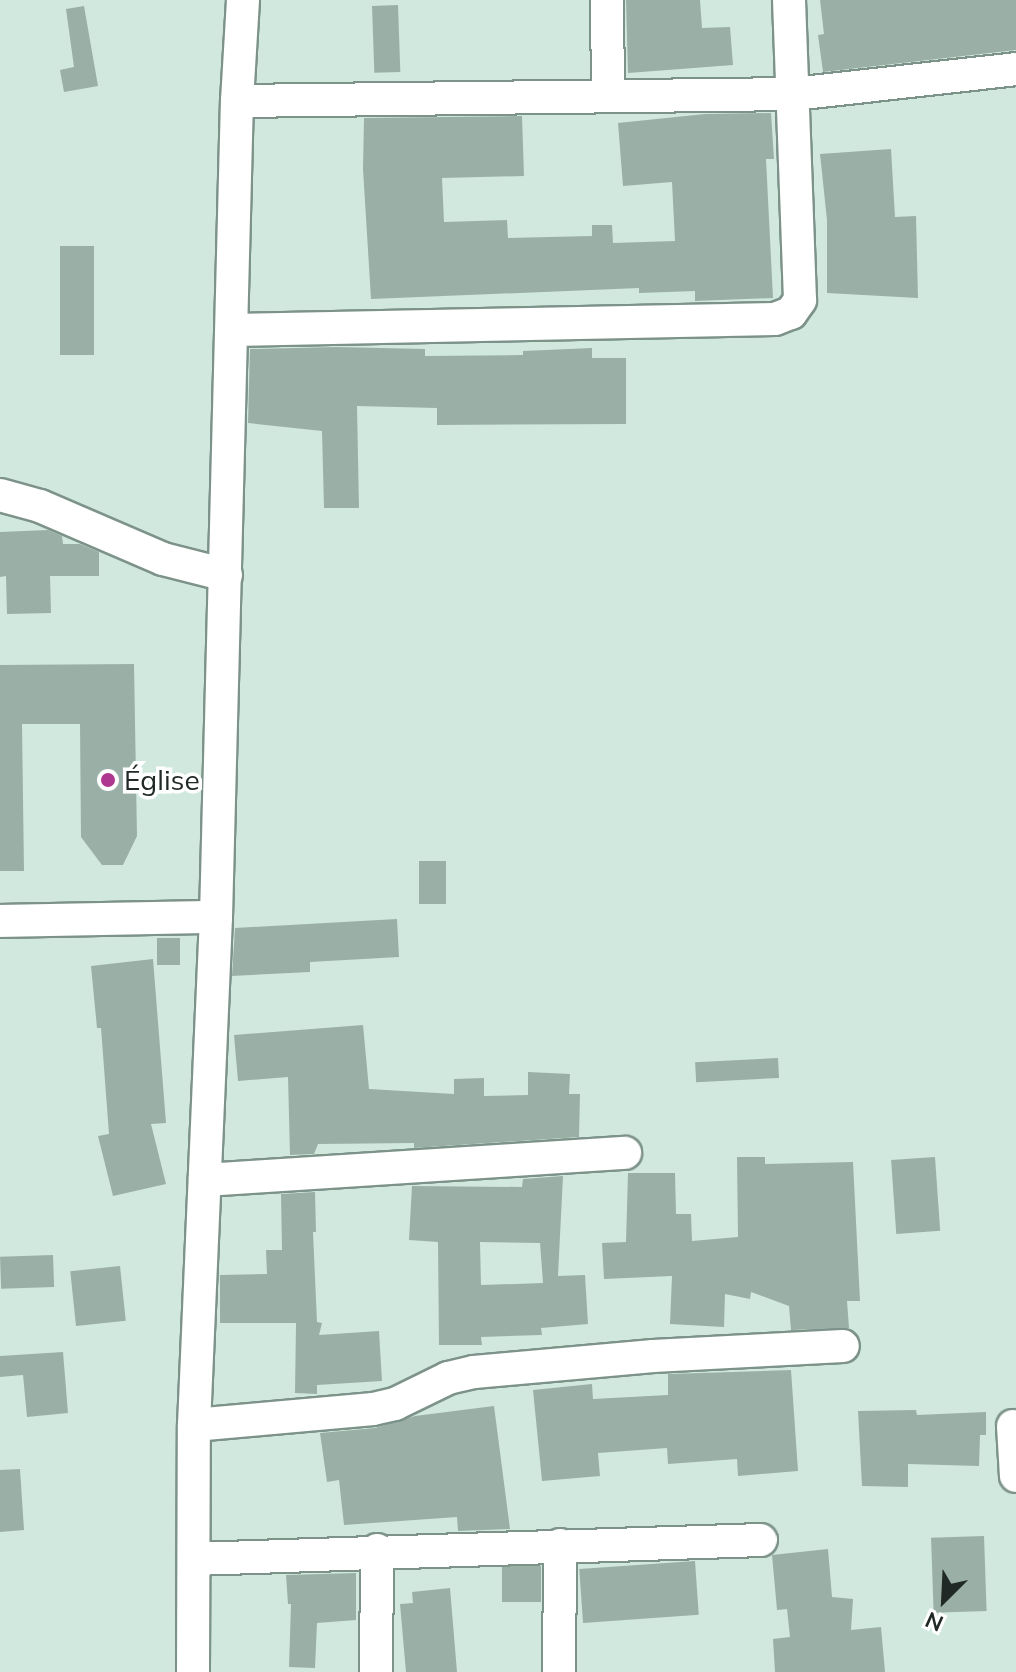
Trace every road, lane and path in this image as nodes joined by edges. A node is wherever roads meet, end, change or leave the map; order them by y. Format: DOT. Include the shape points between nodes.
graph roads {
  1 [pos="243,0"];
  2 [pos="607,0"];
  3 [pos="789,0"];
  4 [pos="1016,69"];
  5 [pos="794,94"];
  6 [pos="608,95"];
  7 [pos="237,101"];
  8 [pos="233,330"];
  9 [pos="0,495"];
  10 [pos="226,575"];
  11 [pos="216,917"];
  12 [pos="0,921"];
  13 [pos="625,1153"];
  14 [pos="205,1180"];
  15 [pos="843,1346"];
  16 [pos="194,1425"];
  17 [pos="1013,1426"];
  18 [pos="1016,1476"];
  19 [pos="761,1540"];
  20 [pos="560,1545"];
  21 [pos="377,1550"];
  22 [pos="195,1559"];
  23 [pos="193,1672"];
  24 [pos="376,1672"];
  25 [pos="559,1672"];
  1 -- 7 [label="street"];
  2 -- 6 [label="street"];
  3 -- 5 [label="street"];
  4 -- 5 [label="street"];
  5 -- 6 [label="street"];
  5 -- 8 [label="street" via="800,300 791,313 775,319"];
  6 -- 7 [label="street"];
  7 -- 8 [label="street"];
  8 -- 10 [label="street"];
  9 -- 10 [label="street" via="40,506 163,559"];
  10 -- 11 [label="street"];
  11 -- 12 [label="street"];
  11 -- 14 [label="street"];
  13 -- 14 [label="street"];
  14 -- 16 [label="street"];
  15 -- 16 [label="street" via="474,1372 373,1409"];
  16 -- 22 [label="street"];
  17 -- 18 [label="street"];
  19 -- 20 [label="street"];
  20 -- 21 [label="street"];
  20 -- 25 [label="street"];
  21 -- 22 [label="street"];
  21 -- 24 [label="street"];
  22 -- 23 [label="street"];
}
